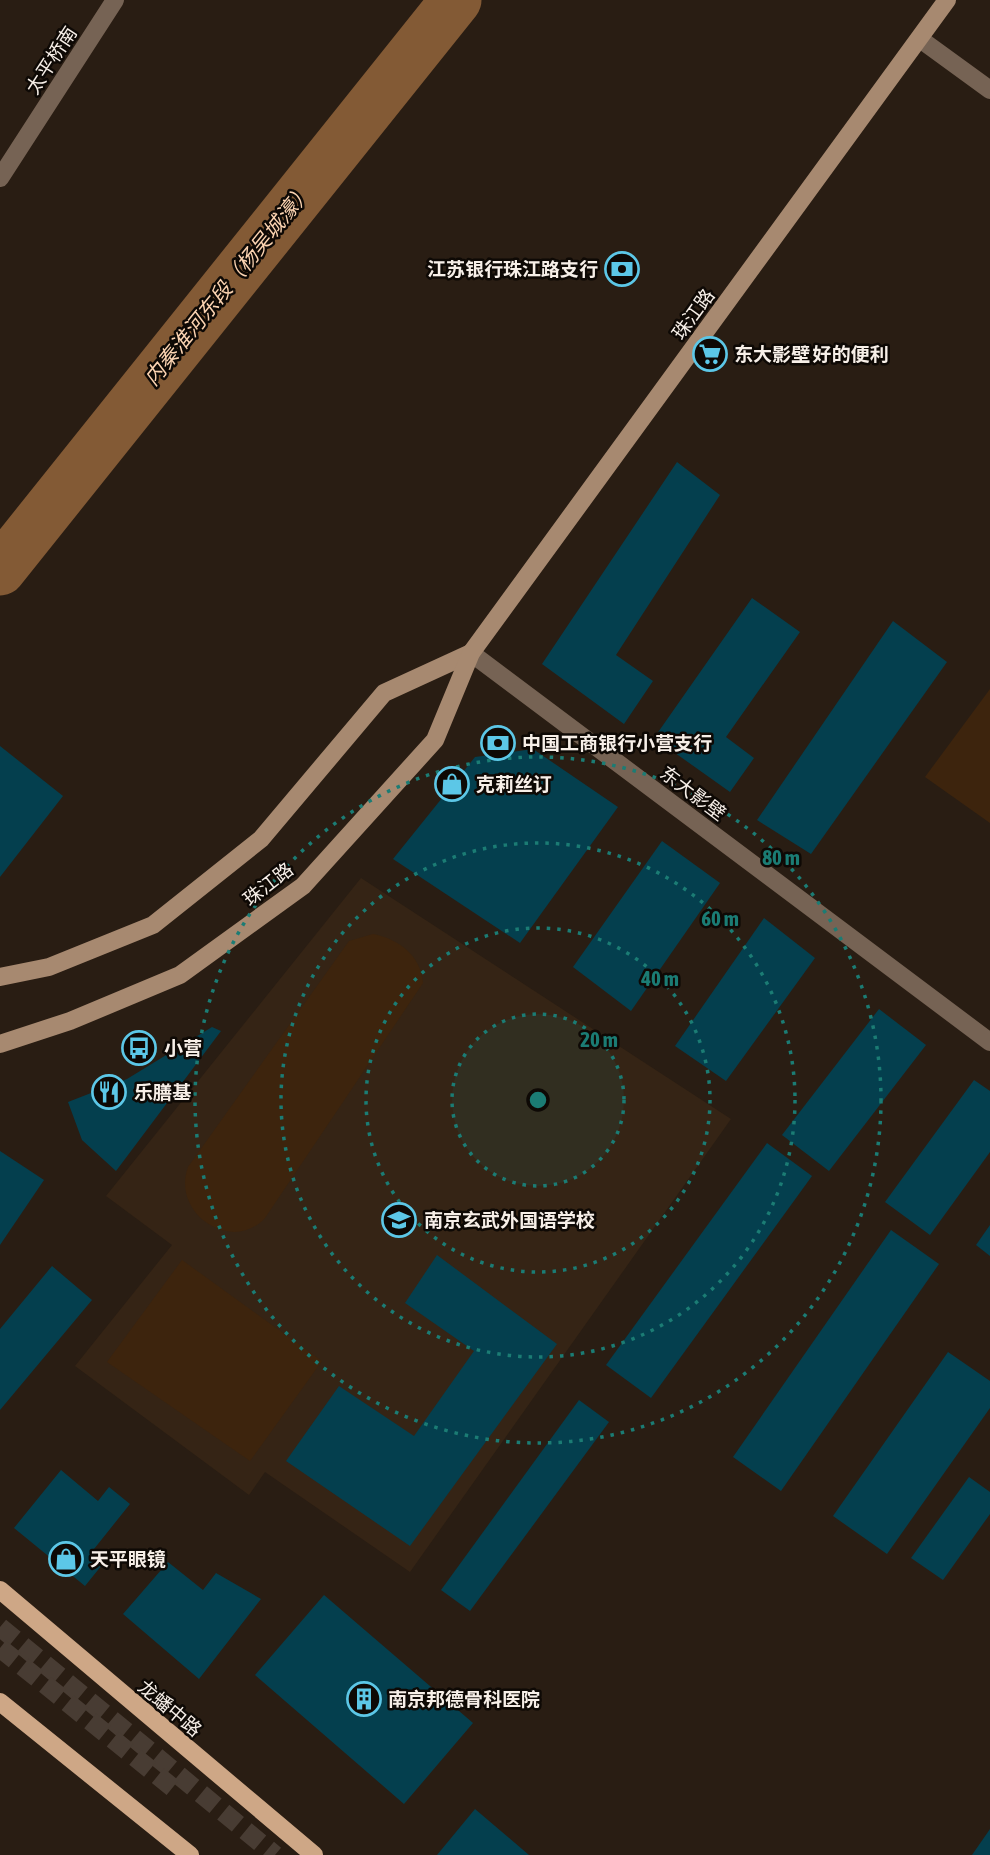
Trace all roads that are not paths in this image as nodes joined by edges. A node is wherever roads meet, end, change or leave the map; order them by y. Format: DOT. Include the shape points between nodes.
graph roads {
  1 [pos="115,0"];
  2 [pos="947,0"];
  3 [pos="920,39"];
  4 [pos="990,90"];
  5 [pos="0,178"];
  6 [pos="471,653"];
  7 [pos="0,977"];
  8 [pos="990,1042"];
  9 [pos="0,1044"];
  10 [pos="0,1590"];
  11 [pos="0,1702"];
  12 [pos="190,1855"];
  13 [pos="314,1855"];
  1 -- 5 [label="street, 太平桥南"];
  2 -- 3 [label="main road, 珠江路"];
  3 -- 4 [label="street"];
  3 -- 6 [label="main road, 珠江路"];
  6 -- 7 [label="main road, 珠江路" via="384,693 261,839 153,925 49,967"];
  6 -- 8 [label="street, 东大影壁"];
  6 -- 9 [label="main road, 珠江路" via="435,740 303,886 180,975 70,1021"];
  10 -- 13 [label="main road, 龙蟠中路"];
  11 -- 12 [label="main road"];
}
